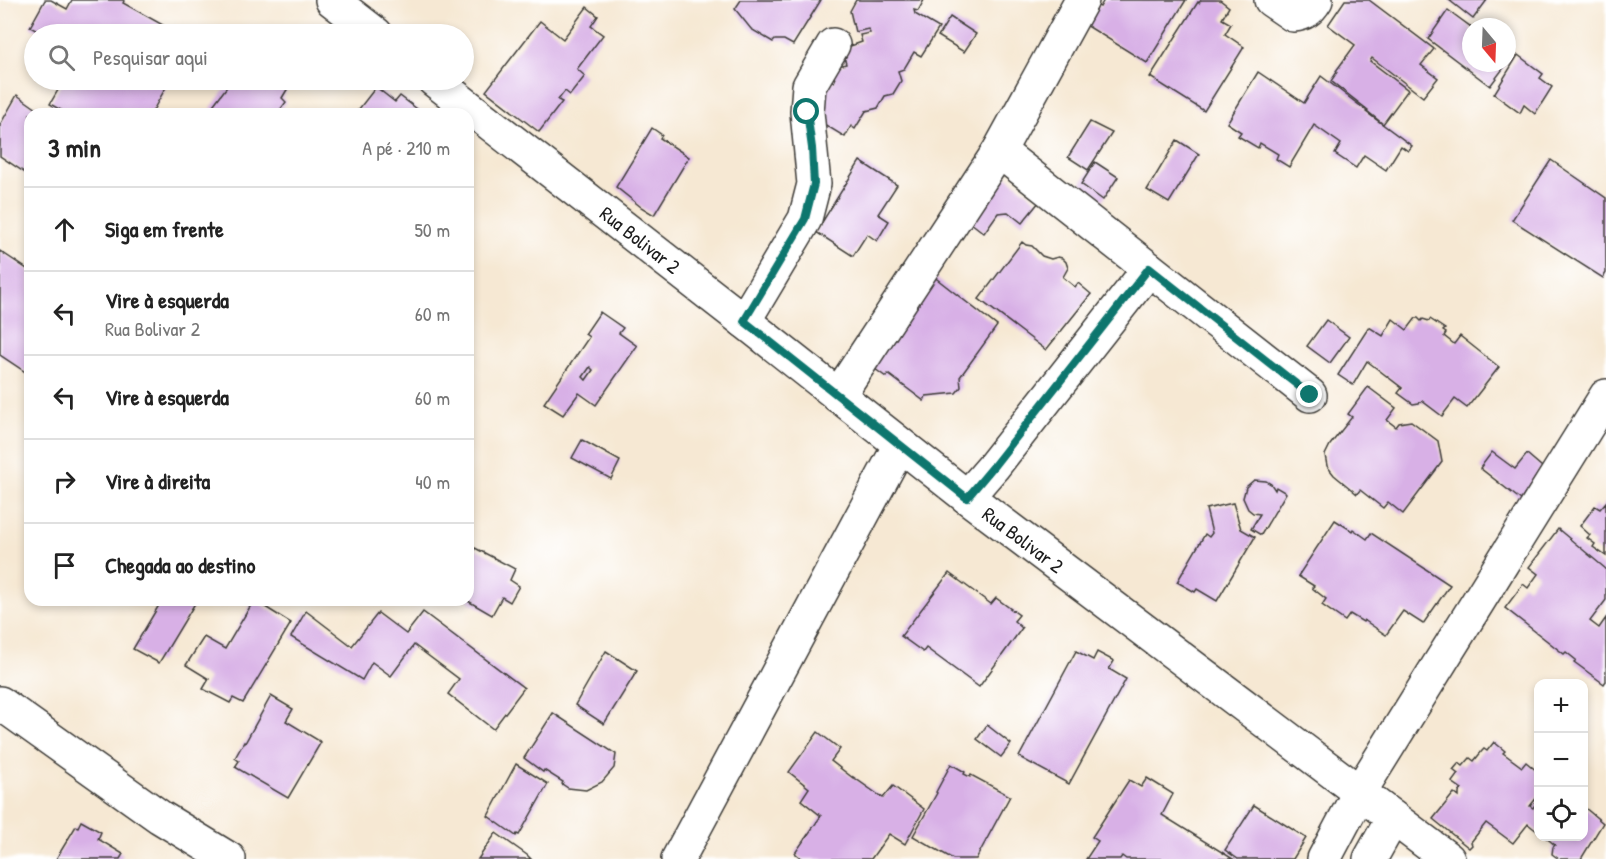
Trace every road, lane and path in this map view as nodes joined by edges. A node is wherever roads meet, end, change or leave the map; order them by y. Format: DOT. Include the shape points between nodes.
graph roads {
  1 [pos="332,0"];
  2 [pos="1082,0"];
  3 [pos="1271,0"];
  4 [pos="1316,0"];
  5 [pos="363,24"];
  6 [pos="833,45"];
  7 [pos="447,90"];
  8 [pos="470,108"];
  9 [pos="474,111"];
  10 [pos="999,151"];
  11 [pos="1149,268"];
  12 [pos="744,321"];
  13 [pos="1310,395"];
  14 [pos="838,396"];
  15 [pos="1606,396"];
  16 [pos="900,445"];
  17 [pos="967,498"];
  18 [pos="0,703"];
  19 [pos="1359,793"];
  20 [pos="1393,818"];
  21 [pos="229,859"];
  22 [pos="678,859"];
  23 [pos="1323,859"];
  24 [pos="1370,859"];
  25 [pos="1448,859"];
  1 -- 5 [label="street"];
  2 -- 10 [label="street"];
  3 -- 4 [label="street" via="1293,15 1303,14"];
  6 -- 12 [label="street" via="808,86 814,184 805,219"];
  7 -- 8 [label="street, Rua Bolivar 2"];
  9 -- 12 [label="street, Rua Bolivar 2"];
  10 -- 11 [label="street"];
  10 -- 14 [label="street"];
  11 -- 13 [label="street"];
  11 -- 17 [label="street"];
  12 -- 14 [label="street, Rua Bolivar 2"];
  14 -- 16 [label="street, Rua Bolivar 2"];
  15 -- 19 [label="street"];
  16 -- 17 [label="street, Rua Bolivar 2"];
  16 -- 22 [label="street"];
  17 -- 19 [label="street, Rua Bolivar 2"];
  18 -- 21 [label="street" via="160,817"];
  19 -- 20 [label="street, Rua Bolivar 2"];
  19 -- 23 [label="street"];
  20 -- 24 [label="street"];
  20 -- 25 [label="street, Rua Bolivar 2"];
}
